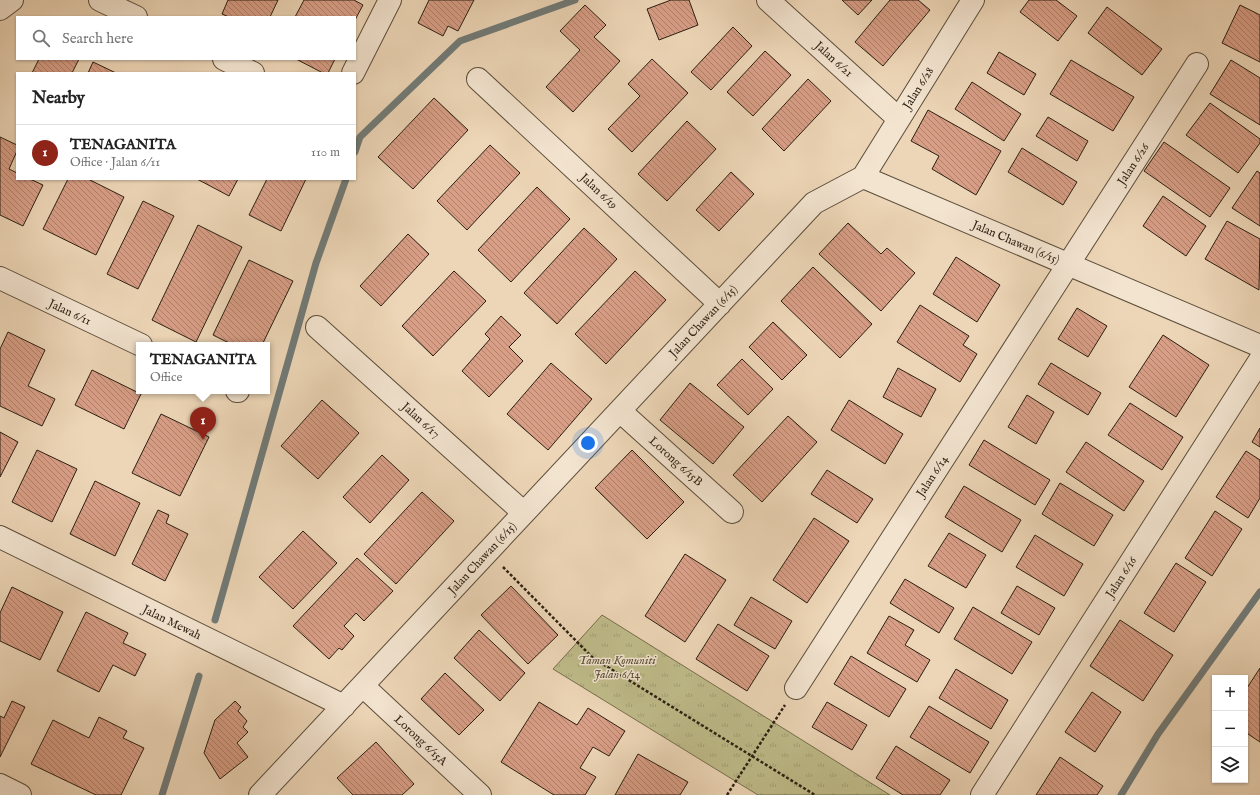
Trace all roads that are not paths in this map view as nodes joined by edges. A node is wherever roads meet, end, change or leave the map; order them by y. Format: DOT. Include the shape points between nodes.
graph roads {
  1 [pos="12,0"];
  2 [pos="100,0"];
  3 [pos="390,0"];
  4 [pos="768,0"];
  5 [pos="973,0"];
  6 [pos="0,9"];
  7 [pos="134,16"];
  8 [pos="226,60"];
  9 [pos="1197,64"];
  10 [pos="251,72"];
  11 [pos="354,72"];
  12 [pos="478,78"];
  13 [pos="899,118"];
  14 [pos="863,177"];
  15 [pos="1069,264"];
  16 [pos="0,278"];
  17 [pos="720,304"];
  18 [pos="317,326"];
  19 [pos="136,343"];
  20 [pos="1260,346"];
  21 [pos="1260,360"];
  22 [pos="620,411"];
  23 [pos="732,512"];
  24 [pos="524,513"];
  25 [pos="0,537"];
  26 [pos="363,686"];
  27 [pos="796,688"];
  28 [pos="344,706"];
  29 [pos="0,785"];
  30 [pos="20,795"];
  31 [pos="260,795"];
  32 [pos="480,795"];
  33 [pos="982,795"];
  1 -- 6 [label="street"];
  2 -- 7 [label="street"];
  3 -- 11 [label="street"];
  4 -- 13 [label="street, Jalan 6/21"];
  5 -- 13 [label="street, Jalan 6/28"];
  8 -- 10 [label="street"];
  9 -- 15 [label="street, Jalan 6/26"];
  12 -- 17 [label="street, Jalan 6/19"];
  13 -- 14 [label="street, Jalan 6/28"];
  14 -- 15 [label="street, Jalan Chawan (6/15)"];
  14 -- 17 [label="street, Jalan Chawan (6/15)" via="814,204"];
  15 -- 20 [label="street, Jalan Chawan (6/15)"];
  15 -- 27 [label="street, Jalan 6/14"];
  16 -- 19 [label="street, Jalan 6/11"];
  17 -- 22 [label="street, Jalan Chawan (6/15)"];
  18 -- 24 [label="street, Jalan 6/17"];
  21 -- 33 [label="street, Jalan 6/16"];
  22 -- 23 [label="street, Lorong 6/15B"];
  22 -- 24 [label="street, Jalan Chawan (6/15)"];
  24 -- 26 [label="street, Jalan Chawan (6/15)"];
  25 -- 28 [label="street, Jalan Mewah"];
  26 -- 28 [label="street, Jalan Chawan (6/15)"];
  26 -- 32 [label="street, Lorong 6/15A"];
  28 -- 31 [label="street, Jalan Chawan (6/15)"];
  29 -- 30 [label="street"];
}
